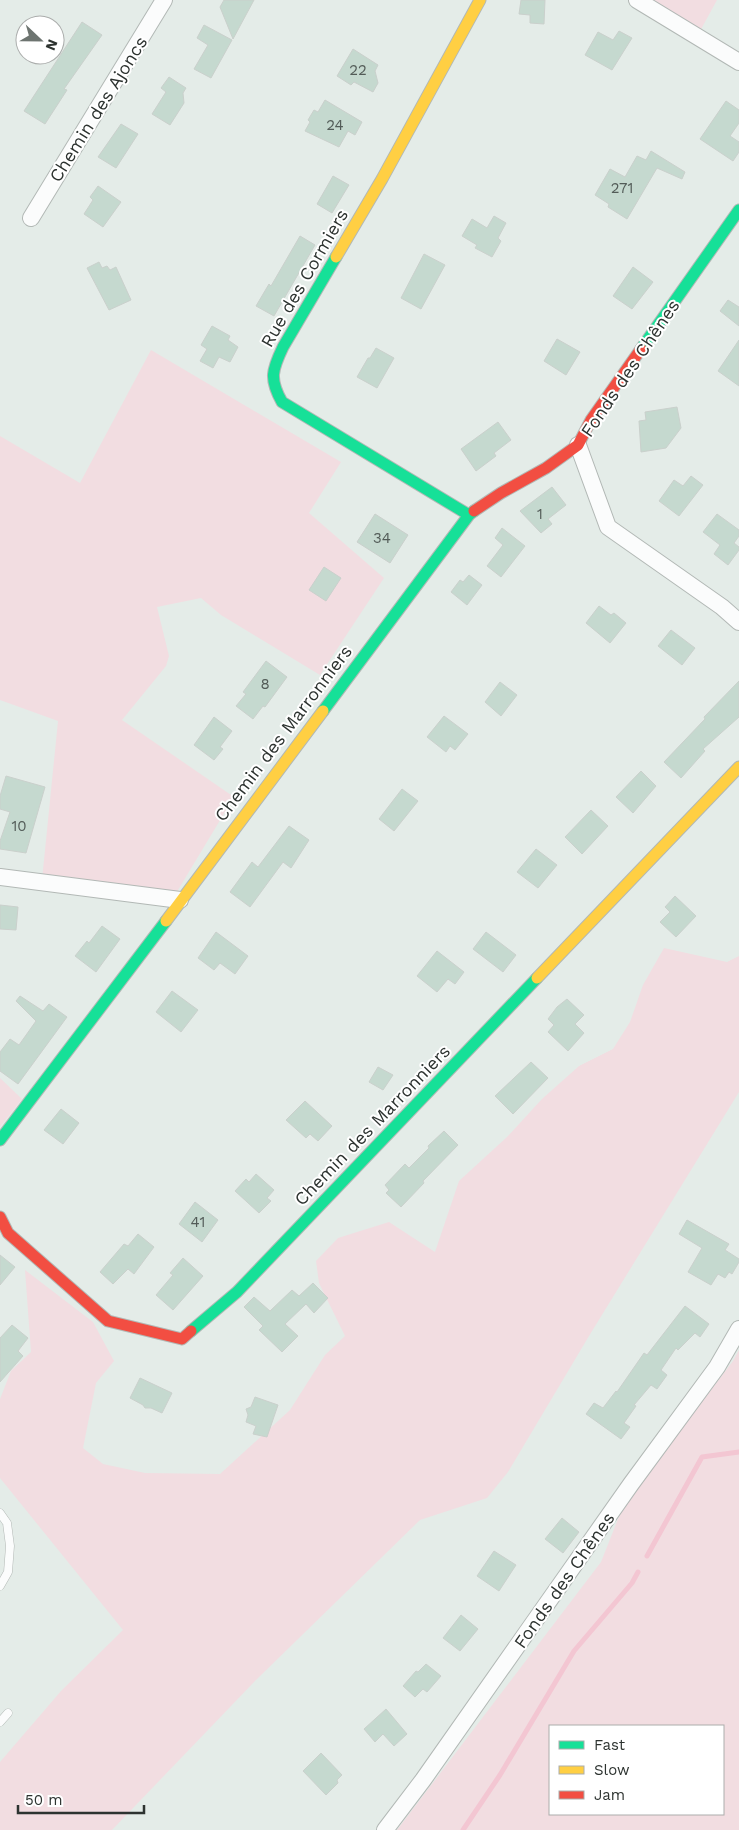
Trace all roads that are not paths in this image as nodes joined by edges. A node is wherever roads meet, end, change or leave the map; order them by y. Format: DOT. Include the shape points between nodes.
graph roads {
  1 [pos="164,0"];
  2 [pos="480,0"];
  3 [pos="637,0"];
  4 [pos="736,60"];
  5 [pos="739,210"];
  6 [pos="31,218"];
  7 [pos="578,445"];
  8 [pos="469,515"];
  9 [pos="739,622"];
  10 [pos="739,767"];
  11 [pos="0,877"];
  12 [pos="180,900"];
  13 [pos="0,1140"];
  14 [pos="0,1217"];
  15 [pos="739,1329"];
  16 [pos="0,1513"];
  17 [pos="0,1586"];
  18 [pos="8,1713"];
  19 [pos="0,1722"];
  20 [pos="385,1830"];
  1 -- 6 [label="street, Chemin des Ajoncs"];
  2 -- 8 [label="street, Rue des Cormiers" via="271,371 274,389 282,402"];
  3 -- 4 [label="street"];
  5 -- 7 [label="street, Fonds des Chênes" via="591,420"];
  7 -- 8 [label="street"];
  7 -- 9 [label="street, Fonds des Chênes" via="608,527"];
  8 -- 12 [label="street, Chemin des Marronniers"];
  10 -- 14 [label="street, Chemin des Marronniers" via="237,1292 182,1339 108,1321 8,1233"];
  11 -- 12 [label="street"];
  12 -- 13 [label="street, Chemin des Marronniers"];
  15 -- 20 [label="street, Fonds des Chênes" via="717,1367"];
  16 -- 17 [label="lane" via="7,1523 10,1546 8,1572"];
  18 -- 19 [label="lane"];
}
